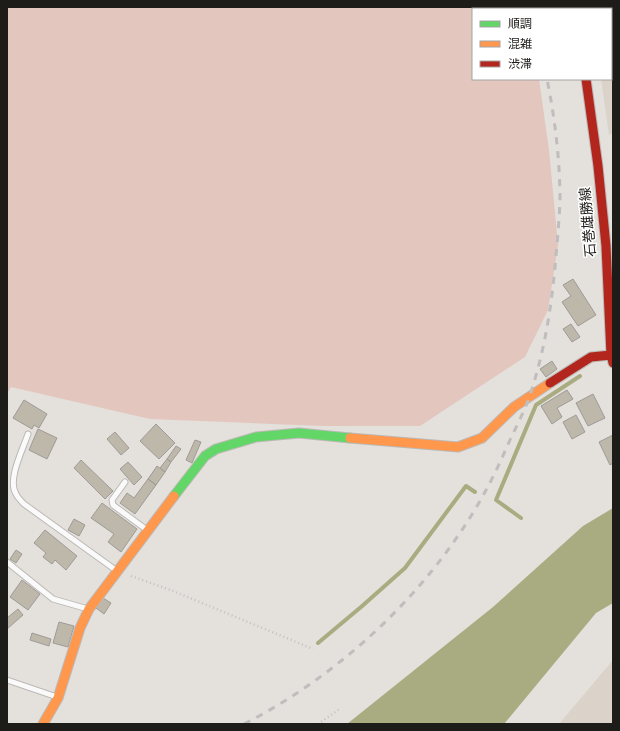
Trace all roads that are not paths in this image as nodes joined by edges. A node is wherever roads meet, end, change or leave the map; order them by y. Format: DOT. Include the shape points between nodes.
graph roads {
  1 [pos="586,80"];
  2 [pos="612,359"];
  3 [pos="28,434"];
  4 [pos="125,482"];
  5 [pos="148,531"];
  6 [pos="7,562"];
  7 [pos="117,571"];
  8 [pos="89,609"];
  9 [pos="7,680"];
  10 [pos="58,698"];
  11 [pos="43,724"];
  1 -- 2 [label="street, 石巻雄勝線" via="600,181"];
  2 -- 5 [label="street" via="591,357 519,404 482,438 458,447 299,433 256,437 216,449 205,456"];
  3 -- 7 [label="lane" via="14,476 15,494 24,504"];
  4 -- 5 [label="lane" via="112,500 113,505"];
  5 -- 7 [label="street"];
  6 -- 8 [label="lane" via="53,599"];
  7 -- 8 [label="street"];
  8 -- 10 [label="street" via="80,628"];
  9 -- 10 [label="lane"];
  10 -- 11 [label="street"];
}
